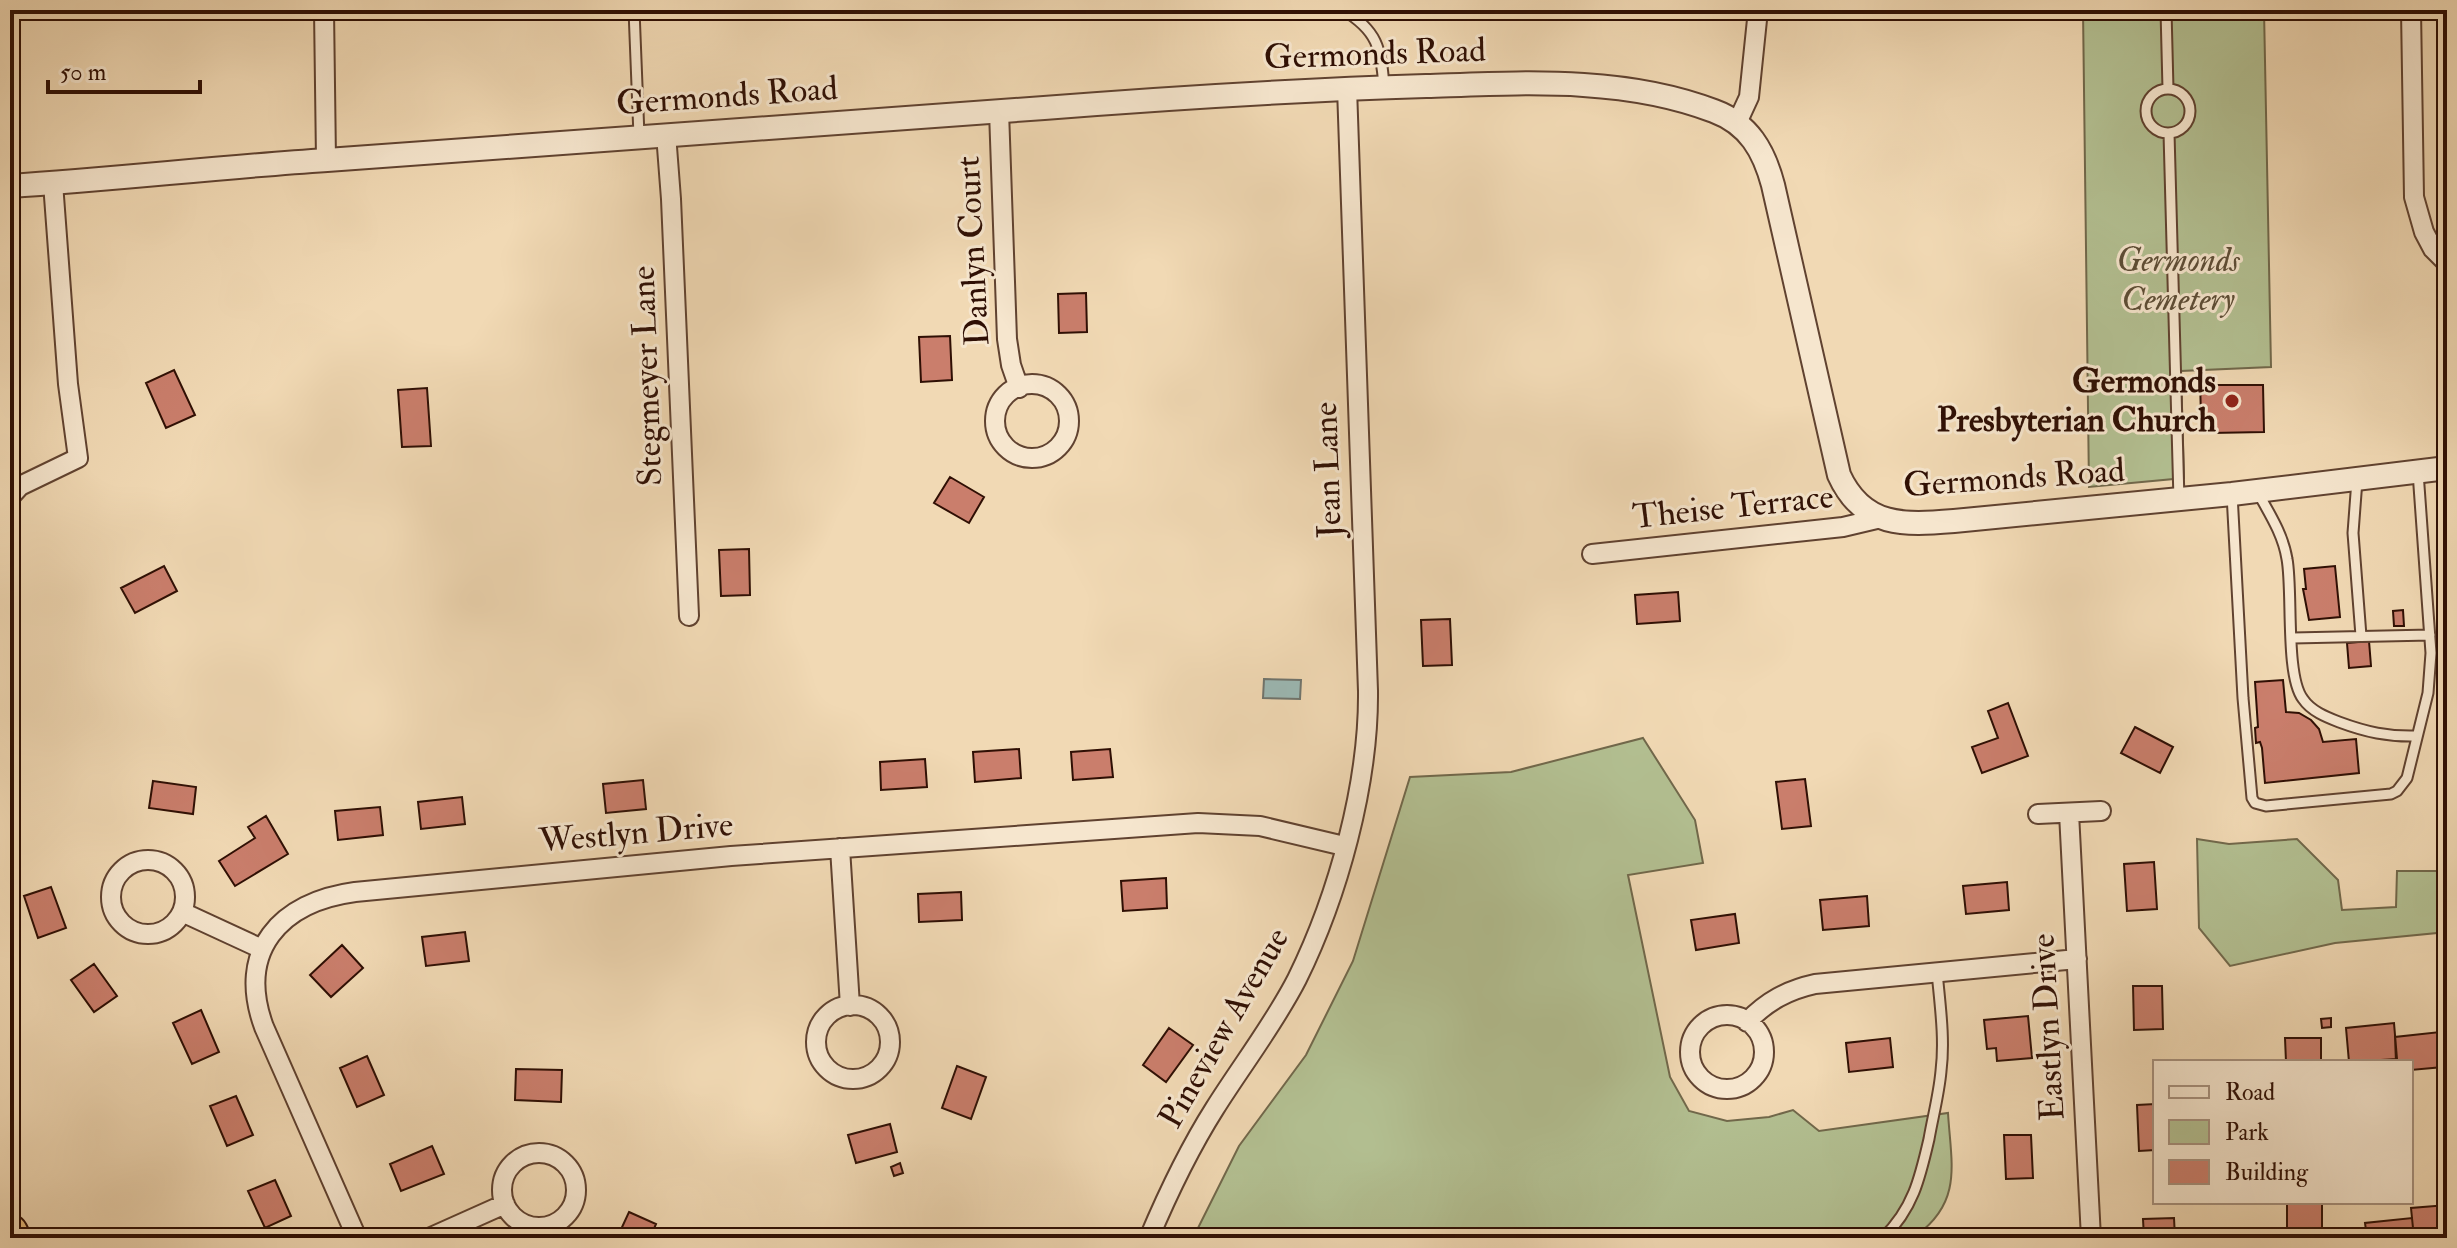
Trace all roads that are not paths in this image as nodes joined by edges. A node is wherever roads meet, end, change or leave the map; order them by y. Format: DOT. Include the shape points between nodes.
graph roads {
  1 [pos="324,10"];
  2 [pos="634,10"];
  3 [pos="1343,10"];
  4 [pos="1758,10"];
  5 [pos="2166,10"];
  6 [pos="2411,10"];
  7 [pos="1384,87"];
  8 [pos="1347,88"];
  9 [pos="2168,89"];
  10 [pos="999,111"];
  11 [pos="1737,123"];
  12 [pos="2169,133"];
  13 [pos="666,134"];
  14 [pos="639,136"];
  15 [pos="326,160"];
  16 [pos="53,183"];
  17 [pos="10,186"];
  18 [pos="2447,263"];
  19 [pos="1019,388"];
  20 [pos="2447,468"];
  21 [pos="2418,472"];
  22 [pos="2357,480"];
  23 [pos="13,489"];
  24 [pos="2257,491"];
  25 [pos="2232,494"];
  26 [pos="2179,500"];
  27 [pos="1881,518"];
  28 [pos="1592,554"];
  29 [pos="689,616"];
  30 [pos="2430,635"];
  31 [pos="2361,636"];
  32 [pos="2293,638"];
  33 [pos="2417,736"];
  34 [pos="2101,811"];
  35 [pos="2069,813"];
  36 [pos="2038,814"];
  37 [pos="1344,846"];
  38 [pos="840,848"];
  39 [pos="182,912"];
  40 [pos="262,949"];
  41 [pos="2077,959"];
  42 [pos="1937,972"];
  43 [pos="850,1006"];
  44 [pos="1747,1022"];
  45 [pos="505,1204"];
  46 [pos="10,1232"];
  47 [pos="13,1238"];
  48 [pos="357,1238"];
  49 [pos="429,1238"];
  50 [pos="1149,1238"];
  51 [pos="1883,1238"];
  52 [pos="2091,1238"];
  1 -- 15 [label="street"];
  2 -- 14 [label="lane"];
  3 -- 7 [label="lane" via="1366,25 1376,40"];
  4 -- 11 [label="street" via="1749,97"];
  5 -- 9 [label="lane"];
  6 -- 18 [label="street" via="2414,197 2424,232"];
  7 -- 8 [label="street, Germonds Road"];
  7 -- 11 [label="street, Germonds Road" via="1608,87 1686,102"];
  8 -- 10 [label="street, Germonds Road"];
  8 -- 37 [label="street, Jean Lane" via="1368,716 1362,772"];
  9 -- 12 [label="lane" via="2185,98 2190,112 2181,128"];
  9 -- 12 [label="lane" via="2153,95 2146,112 2155,128"];
  10 -- 13 [label="street, Germonds Road"];
  10 -- 19 [label="street, Danlyn Court" via="1007,339"];
  11 -- 27 [label="street, Germonds Road" via="1755,141 1770,174 1839,475 1857,502"];
  12 -- 26 [label="lane"];
  13 -- 14 [label="street, Germonds Road"];
  13 -- 29 [label="street, Stegmeyer Lane"];
  14 -- 15 [label="street, Germonds Road"];
  15 -- 16 [label="street, Germonds Road"];
  16 -- 17 [label="street, Germonds Road"];
  16 -- 23 [label="street" via="78,458"];
  19 -- 19 [label="street, Danlyn Court" via="997,411 1001,439 1023,456 1048,454 1066,437 1066,408 1048,388"];
  20 -- 21 [label="street, Germonds Road"];
  21 -- 22 [label="street, Germonds Road"];
  21 -- 30 [label="lane"];
  22 -- 24 [label="street, Germonds Road"];
  22 -- 31 [label="lane" via="2353,533"];
  24 -- 25 [label="street, Germonds Road"];
  24 -- 32 [label="lane" via="2285,550"];
  25 -- 26 [label="street, Germonds Road"];
  25 -- 33 [label="lane" via="2245,725 2255,803 2391,794 2407,778"];
  26 -- 27 [label="street, Germonds Road" via="1924,523"];
  27 -- 28 [label="street, Theise Terrace" via="1843,527"];
  30 -- 31 [label="lane"];
  30 -- 33 [label="lane" via="2430,681"];
  31 -- 32 [label="lane"];
  32 -- 33 [label="lane" via="2296,686 2309,706 2372,734"];
  34 -- 35 [label="street"];
  35 -- 36 [label="street"];
  35 -- 41 [label="street, Eastlyn Drive"];
  37 -- 38 [label="street, Westlyn Drive" via="1260,826 1214,822"];
  37 -- 50 [label="street, Pineview Avenue" via="1297,979 1199,1134"];
  38 -- 40 [label="street, Westlyn Drive" via="342,894 293,911"];
  38 -- 43 [label="street"];
  39 -- 39 [label="street" via="182,884 164,864 135,863 115,882 114,910 134,931 164,930"];
  39 -- 40 [label="street"];
  40 -- 48 [label="street, Westlyn Drive" via="255,986 259,1014"];
  41 -- 42 [label="street"];
  41 -- 52 [label="street, Eastlyn Drive"];
  42 -- 44 [label="street" via="1801,987 1771,1001"];
  42 -- 51 [label="lane" via="1942,1069 1934,1114 1913,1200"];
  43 -- 43 [label="street" via="823,1022 817,1049 834,1073 858,1078 882,1064 890,1040 873,1011"];
  44 -- 44 [label="street" via="1719,1016 1697,1031 1691,1059 1703,1080 1732,1088 1756,1074 1763,1044"];
  45 -- 45 [label="street" via="524,1224 554,1223 572,1206 573,1177 554,1157 525,1156 505,1175"];
  45 -- 49 [label="street"];
  46 -- 47 [label="highway"];
}
